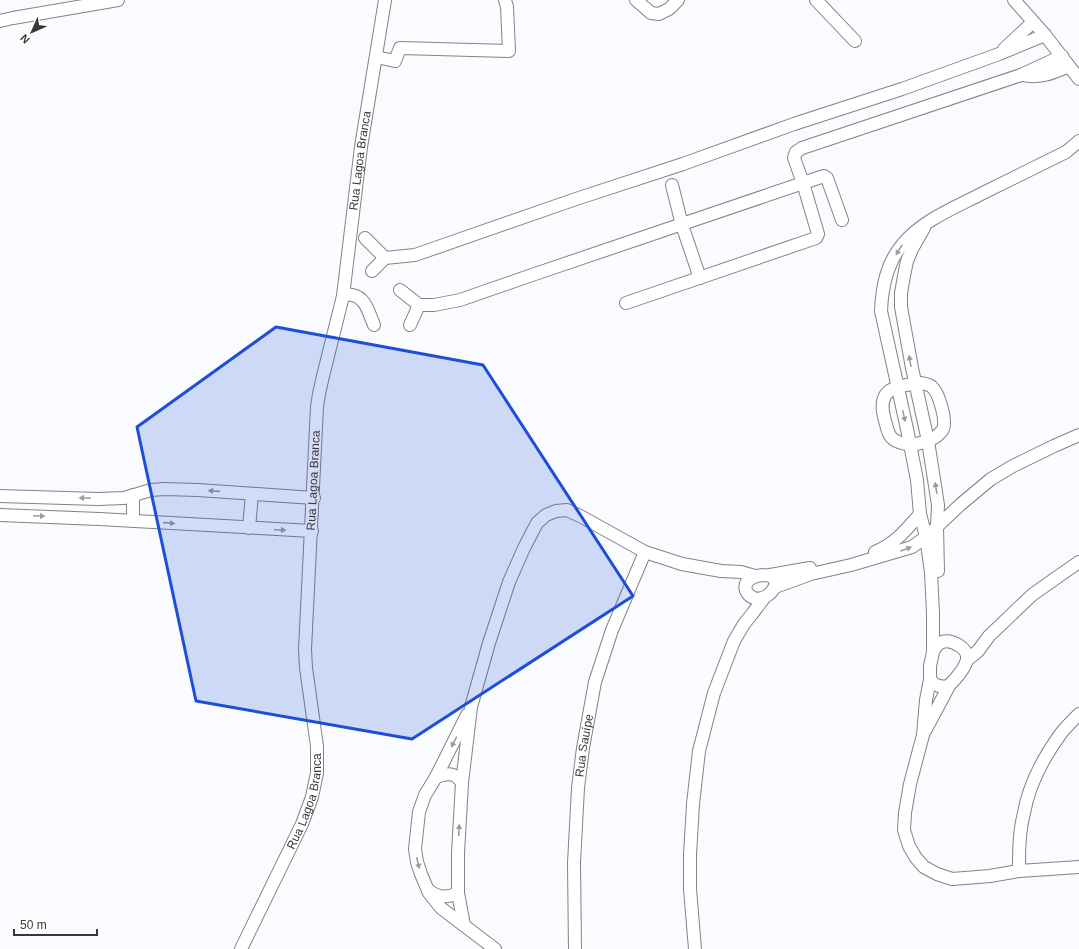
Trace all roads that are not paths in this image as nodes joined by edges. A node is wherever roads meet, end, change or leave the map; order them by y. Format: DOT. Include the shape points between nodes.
graph roads {
  1 [pos="118,0"];
  2 [pos="385,0"];
  3 [pos="505,0"];
  4 [pos="636,0"];
  5 [pos="678,0"];
  6 [pos="816,0"];
  7 [pos="1014,0"];
  8 [pos="0,21"];
  9 [pos="1033,22"];
  10 [pos="1045,35"];
  11 [pos="855,41"];
  12 [pos="999,54"];
  13 [pos="1062,56"];
  14 [pos="376,57"];
  15 [pos="1069,66"];
  16 [pos="1021,75"];
  17 [pos="1079,79"];
  18 [pos="1079,141"];
  19 [pos="1079,149"];
  20 [pos="1066,152"];
  21 [pos="803,183"];
  22 [pos="672,185"];
  23 [pos="842,220"];
  24 [pos="682,224"];
  25 [pos="927,224"];
  26 [pos="365,238"];
  27 [pos="385,258"];
  28 [pos="372,271"];
  29 [pos="700,278"];
  30 [pos="400,290"];
  31 [pos="343,296"];
  32 [pos="626,303"];
  33 [pos="419,306"];
  34 [pos="374,325"];
  35 [pos="410,325"];
  36 [pos="916,384"];
  37 [pos="897,387"];
  38 [pos="1079,435"];
  39 [pos="928,441"];
  40 [pos="910,445"];
  41 [pos="252,494"];
  42 [pos="133,495"];
  43 [pos="0,496"];
  44 [pos="314,498"];
  45 [pos="961,504"];
  46 [pos="938,505"];
  47 [pos="920,514"];
  48 [pos="0,515"];
  49 [pos="133,521"];
  50 [pos="936,527"];
  51 [pos="249,528"];
  52 [pos="312,531"];
  53 [pos="926,537"];
  54 [pos="645,552"];
  55 [pos="1079,562"];
  56 [pos="721,571"];
  57 [pos="755,576"];
  58 [pos="770,576"];
  59 [pos="775,587"];
  60 [pos="935,590"];
  61 [pos="747,592"];
  62 [pos="764,598"];
  63 [pos="744,624"];
  64 [pos="989,636"];
  65 [pos="954,644"];
  66 [pos="933,652"];
  67 [pos="967,660"];
  68 [pos="930,679"];
  69 [pos="949,686"];
  70 [pos="471,707"];
  71 [pos="1079,714"];
  72 [pos="923,735"];
  73 [pos="436,777"];
  74 [pos="462,783"];
  75 [pos="1079,867"];
  76 [pos="1019,871"];
  77 [pos="427,889"];
  78 [pos="458,893"];
  79 [pos="464,924"];
  80 [pos="241,949"];
  81 [pos="495,949"];
  82 [pos="575,949"];
  83 [pos="695,949"];
  1 -- 8 [label="street"];
  2 -- 14 [label="street, Rua Lagoa Branca"];
  3 -- 14 [label="street" via="509,51 400,48 396,61"];
  4 -- 5 [label="street" via="651,13 659,14"];
  6 -- 11 [label="street"];
  7 -- 9 [label="street"];
  9 -- 10 [label="street"];
  9 -- 12 [label="street"];
  10 -- 12 [label="street"];
  10 -- 13 [label="street"];
  12 -- 27 [label="street" via="415,256"];
  13 -- 15 [label="street"];
  13 -- 16 [label="street"];
  14 -- 31 [label="street, Rua Lagoa Branca" via="361,147"];
  15 -- 16 [label="street" via="1044,76"];
  15 -- 17 [label="street"];
  16 -- 21 [label="street" via="802,148 796,152 794,158"];
  18 -- 20 [label="street"];
  19 -- 20 [label="street"];
  20 -- 25 [label="street"];
  21 -- 23 [label="street" via="824,176 827,178"];
  21 -- 24 [label="street"];
  21 -- 29 [label="street" via="818,234 816,238"];
  22 -- 24 [label="street"];
  24 -- 29 [label="street"];
  24 -- 33 [label="street" via="460,300"];
  36 -- 25 [label="street, one-way" via="901,307 901,293 907,261"];
  25 -- 37 [label="street, one-way" via="900,246 889,266 883,287 881,311"];
  26 -- 27 [label="street"];
  27 -- 28 [label="street"];
  29 -- 32 [label="street"];
  30 -- 33 [label="street"];
  31 -- 34 [label="street" via="352,294 364,302"];
  31 -- 44 [label="street, Rua Lagoa Branca" via="317,407"];
  33 -- 35 [label="street"];
  36 -- 37 [label="street"];
  36 -- 39 [label="street"];
  36 -- 39 [label="street" via="930,385 939,397 944,425 934,439"];
  37 -- 40 [label="street, one-way"];
  37 -- 40 [label="street" via="888,391 883,398 882,409 888,433 899,442"];
  38 -- 45 [label="street" via="1013,466 991,479"];
  39 -- 40 [label="street"];
  46 -- 39 [label="street, one-way"];
  40 -- 47 [label="street"];
  41 -- 42 [label="street, one-way" via="164,489"];
  41 -- 44 [label="street"];
  41 -- 51 [label="street"];
  42 -- 43 [label="street, one-way" via="98,499"];
  42 -- 49 [label="street"];
  44 -- 52 [label="street, Rua Lagoa Branca"];
  45 -- 46 [label="street"];
  45 -- 50 [label="street"];
  46 -- 50 [label="street"];
  47 -- 53 [label="street"];
  47 -- 58 [label="street" via="895,542 878,551 826,566"];
  48 -- 49 [label="street, one-way"];
  49 -- 51 [label="street, one-way"];
  50 -- 53 [label="street"];
  50 -- 60 [label="street"];
  51 -- 52 [label="street, one-way"];
  52 -- 80 [label="street, Rua Lagoa Branca" via="305,649 317,746 317,773 302,824"];
  59 -- 53 [label="street, one-way" via="811,574 851,566 906,550"];
  53 -- 60 [label="street"];
  54 -- 56 [label="street" via="682,564"];
  54 -- 70 [label="street" via="567,510 546,515 537,523 509,582 488,643"];
  54 -- 82 [label="street, Rua Sauípe" via="612,630 595,682 583,748 574,863"];
  55 -- 64 [label="street" via="1032,595"];
  56 -- 57 [label="street"];
  56 -- 61 [label="street"];
  57 -- 58 [label="street"];
  57 -- 61 [label="street" via="748,580"];
  58 -- 59 [label="street" via="776,582"];
  59 -- 62 [label="street"];
  60 -- 65 [label="street" via="938,625"];
  60 -- 66 [label="street"];
  61 -- 62 [label="street" via="757,599"];
  61 -- 63 [label="street"];
  62 -- 63 [label="street"];
  63 -- 83 [label="street" via="734,641 714,693 699,751 690,855"];
  64 -- 65 [label="street" via="974,643"];
  64 -- 67 [label="street" via="978,651"];
  65 -- 66 [label="street" via="943,642"];
  65 -- 67 [label="street" via="965,652"];
  66 -- 68 [label="street"];
  67 -- 69 [label="street" via="964,668"];
  68 -- 69 [label="street" via="939,686"];
  68 -- 72 [label="street"];
  69 -- 72 [label="street"];
  70 -- 73 [label="street, one-way"];
  70 -- 74 [label="street"];
  71 -- 76 [label="street" via="1063,731 1045,757 1032,785 1024,812"];
  72 -- 76 [label="street" via="910,784 904,830 916,858 924,867 952,879"];
  73 -- 74 [label="street" via="444,774 454,775"];
  73 -- 77 [label="street, one-way" via="425,795 419,812 415,849"];
  78 -- 74 [label="street, one-way"];
  75 -- 76 [label="street"];
  77 -- 78 [label="street" via="443,897"];
  77 -- 79 [label="street" via="441,908"];
  78 -- 79 [label="street"];
  79 -- 81 [label="street"];
}
